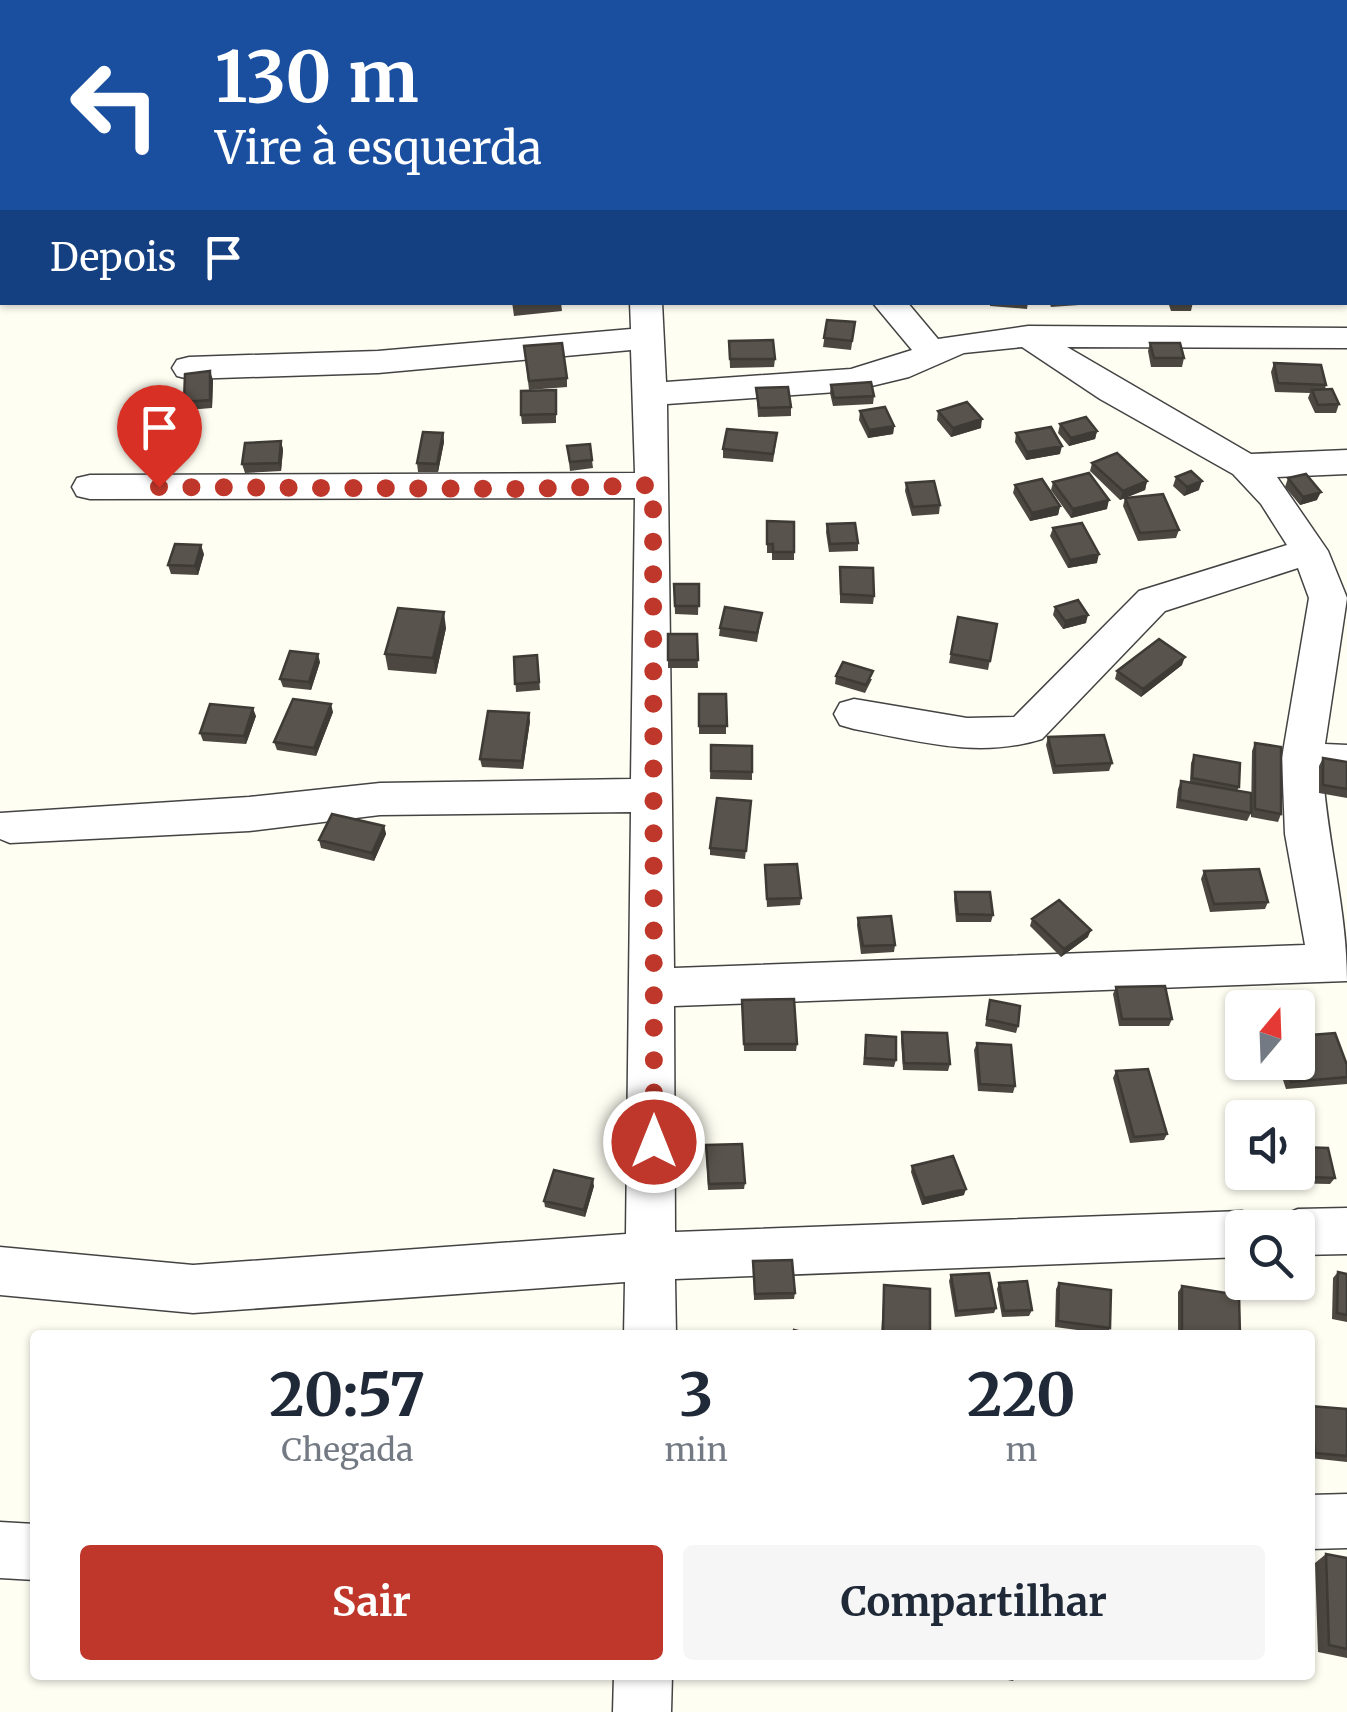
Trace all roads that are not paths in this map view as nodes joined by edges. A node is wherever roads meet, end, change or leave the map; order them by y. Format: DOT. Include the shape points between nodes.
graph roads {
  1 [pos="891,305"];
  2 [pos="647,321"];
  3 [pos="1028,336"];
  4 [pos="1347,338"];
  5 [pos="930,352"];
  6 [pos="189,368"];
  7 [pos="653,394"];
  8 [pos="1347,462"];
  9 [pos="1245,466"];
  10 [pos="653,485"];
  11 [pos="90,486"];
  12 [pos="1310,551"];
  13 [pos="1337,598"];
  14 [pos="854,714"];
  15 [pos="1302,758"];
  16 [pos="1347,761"];
  17 [pos="652,795"];
  18 [pos="10,826"];
  19 [pos="1338,962"];
  20 [pos="654,988"];
  21 [pos="1347,1231"];
  22 [pos="1315,1232"];
  23 [pos="1225,1235"];
  24 [pos="652,1256"];
  25 [pos="0,1270"];
  26 [pos="650,1330"];
  27 [pos="1347,1521"];
  28 [pos="1315,1522"];
  29 [pos="0,1550"];
  30 [pos="30,1552"];
  31 [pos="643,1680"];
  32 [pos="642,1712"];
  1 -- 5 [label="street"];
  2 -- 6 [label="street" via="560,343 378,362"];
  2 -- 7 [label="street"];
  3 -- 4 [label="street"];
  3 -- 5 [label="street"];
  3 -- 9 [label="street"];
  5 -- 7 [label="street" via="851,380"];
  7 -- 10 [label="street"];
  8 -- 9 [label="street"];
  9 -- 12 [label="street"];
  10 -- 11 [label="street"];
  10 -- 17 [label="street"];
  12 -- 13 [label="street"];
  12 -- 14 [label="street" via="1152,601 1014,735"];
  13 -- 15 [label="street"];
  15 -- 16 [label="street"];
  15 -- 19 [label="street" via="1306,834"];
  17 -- 18 [label="street" via="380,799 250,814"];
  17 -- 20 [label="street"];
  19 -- 20 [label="street"];
  20 -- 24 [label="street"];
  21 -- 22 [label="street"];
  23 -- 24 [label="street"];
  24 -- 25 [label="street" via="194,1290"];
  24 -- 26 [label="street"];
  27 -- 28 [label="street"];
  29 -- 30 [label="street"];
  31 -- 32 [label="street"];
}
